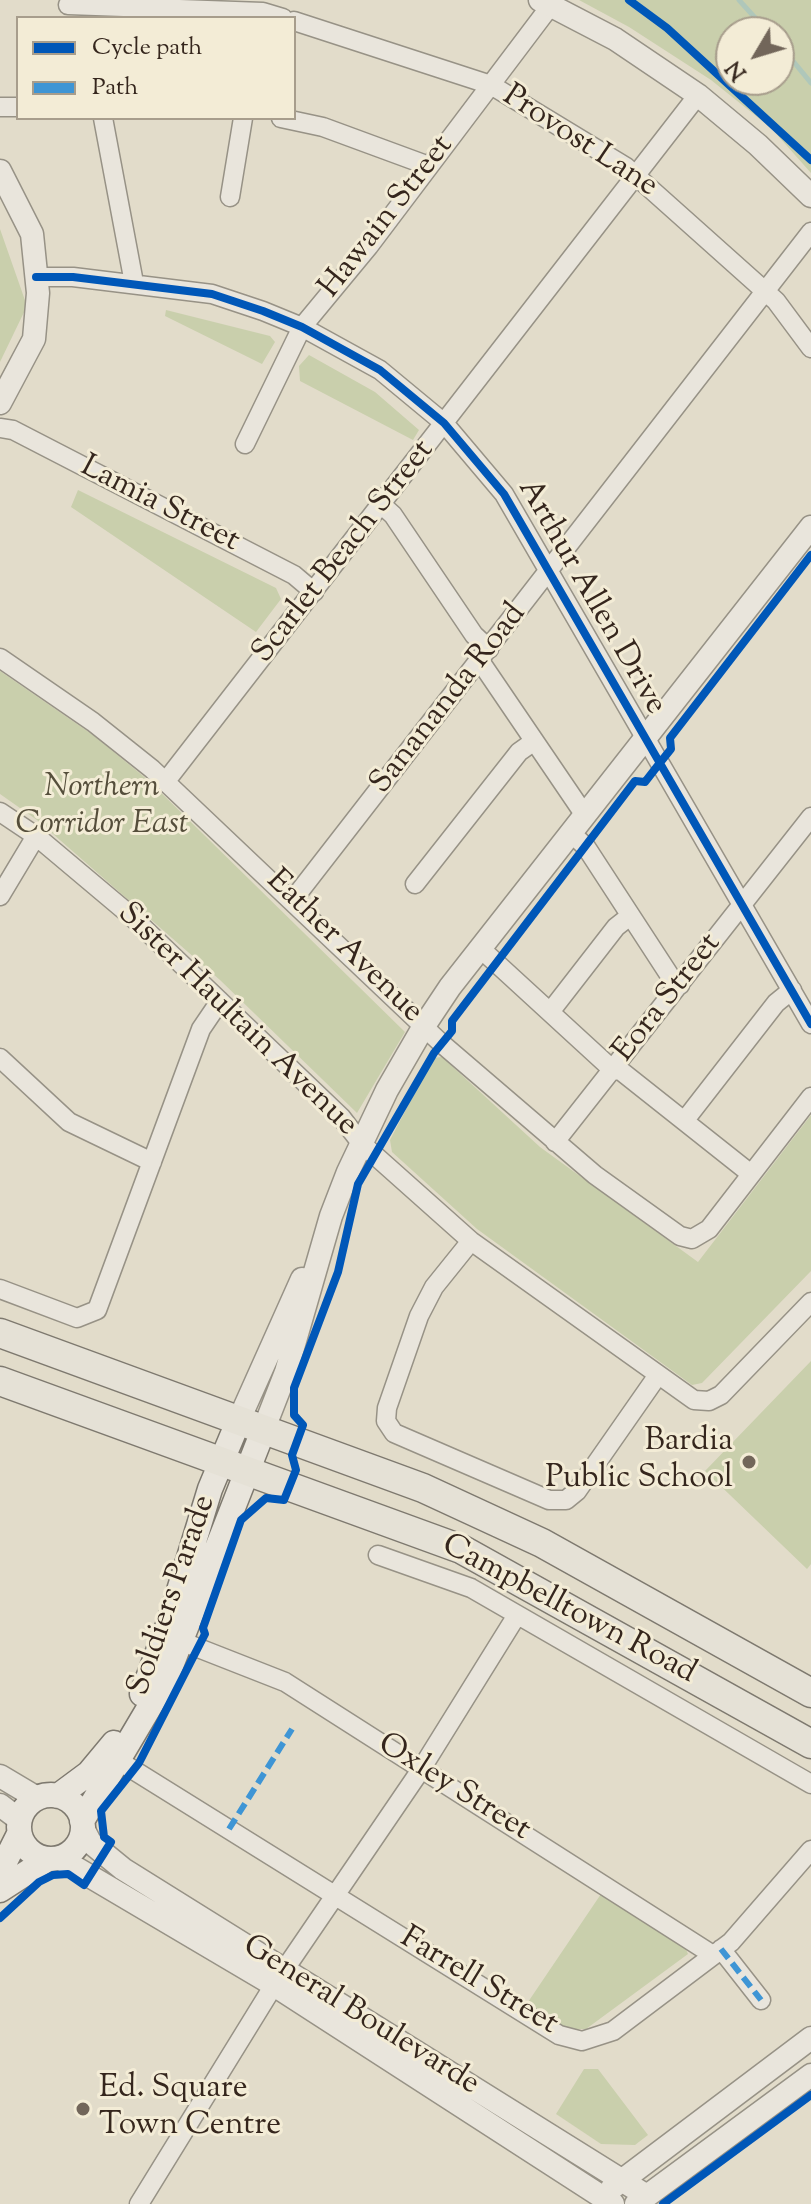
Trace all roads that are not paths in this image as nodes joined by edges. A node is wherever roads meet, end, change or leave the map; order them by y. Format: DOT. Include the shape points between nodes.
graph roads {
  1 [pos="545,3"];
  2 [pos="68,8"];
  3 [pos="263,10"];
  4 [pos="296,22"];
  5 [pos="491,85"];
  6 [pos="698,95"];
  7 [pos="103,120"];
  8 [pos="243,120"];
  9 [pos="290,120"];
  10 [pos="429,166"];
  11 [pos="0,171"];
  12 [pos="637,176"];
  13 [pos="811,196"];
  14 [pos="230,197"];
  15 [pos="811,232"];
  16 [pos="36,277"];
  17 [pos="134,283"];
  18 [pos="765,291"];
  19 [pos="302,327"];
  20 [pos="811,348"];
  21 [pos="0,403"];
  22 [pos="444,423"];
  23 [pos="0,428"];
  24 [pos="245,444"];
  25 [pos="382,505"];
  26 [pos="811,527"];
  27 [pos="550,572"];
  28 [pos="314,592"];
  29 [pos="484,655"];
  30 [pos="0,658"];
  31 [pos="644,739"];
  32 [pos="533,742"];
  33 [pos="166,781"];
  34 [pos="0,812"];
  35 [pos="584,814"];
  36 [pos="811,817"];
  37 [pos="570,832"];
  38 [pos="36,836"];
  39 [pos="415,884"];
  40 [pos="0,896"];
  41 [pos="292,901"];
  42 [pos="744,903"];
  43 [pos="630,916"];
  44 [pos="481,949"];
  45 [pos="680,985"];
  46 [pos="792,990"];
  47 [pos="220,1001"];
  48 [pos="550,1012"];
  49 [pos="811,1024"];
  50 [pos="424,1026"];
  51 [pos="0,1058"];
  52 [pos="615,1069"];
  53 [pos="811,1097"];
  54 [pos="685,1120"];
  55 [pos="555,1142"];
  56 [pos="361,1143"];
  57 [pos="152,1162"];
  58 [pos="751,1174"];
  59 [pos="471,1241"];
  60 [pos="0,1289"];
  61 [pos="811,1302"];
  62 [pos="0,1333"];
  63 [pos="658,1375"];
  64 [pos="0,1381"];
  65 [pos="251,1426"];
  66 [pos="234,1468"];
  67 [pos="378,1555"];
  68 [pos="517,1615"];
  69 [pos="183,1642"];
  70 [pos="811,1693"];
  71 [pos="141,1697"];
  72 [pos="811,1744"];
  73 [pos="119,1761"];
  74 [pos="420,1771"];
  75 [pos="0,1776"];
  76 [pos="811,1784"];
  77 [pos="48,1797"];
  78 [pos="0,1805"];
  79 [pos="82,1824"];
  80 [pos="20,1827"];
  81 [pos="811,1850"];
  82 [pos="53,1858"];
  83 [pos="0,1872"];
  84 [pos="0,1890"];
  85 [pos="334,1894"];
  86 [pos="717,1952"];
  87 [pos="280,1977"];
  88 [pos="761,2000"];
  89 [pos="811,2038"];
  90 [pos="811,2075"];
  91 [pos="623,2180"];
  92 [pos="642,2200"];
  93 [pos="601,2201"];
  94 [pos="139,2204"];
  1 -- 5 [label="street, Hawain Street"];
  1 -- 6 [label="street" via="615,39"];
  2 -- 3 [label="street"];
  4 -- 5 [label="street, Provost Lane"];
  5 -- 10 [label="street, Hawain Street"];
  5 -- 12 [label="street, Provost Lane"];
  6 -- 12 [label="street, Scarlet Beach Street"];
  6 -- 13 [label="street"];
  7 -- 17 [label="street"];
  8 -- 14 [label="street"];
  9 -- 10 [label="street"];
  10 -- 19 [label="street, Hawain Street"];
  11 -- 16 [label="street" via="32,234"];
  12 -- 18 [label="street, Provost Lane"];
  12 -- 22 [label="street, Scarlet Beach Street"];
  15 -- 18 [label="street, Sanananda Road"];
  16 -- 17 [label="street, Arthur Allen Drive"];
  16 -- 21 [label="street" via="34,339"];
  17 -- 19 [label="street, Arthur Allen Drive" via="212,294"];
  18 -- 20 [label="street, Provost Lane"];
  18 -- 27 [label="street, Sanananda Road"];
  19 -- 22 [label="street, Arthur Allen Drive" via="380,370"];
  19 -- 24 [label="street, Hawain Street"];
  22 -- 25 [label="street, Scarlet Beach Street"];
  22 -- 27 [label="street, Arthur Allen Drive" via="504,494"];
  23 -- 28 [label="street, Lamia Street" via="13,430 294,575"];
  25 -- 28 [label="street, Scarlet Beach Street"];
  25 -- 29 [label="street"];
  26 -- 31 [label="street"];
  27 -- 29 [label="street, Sanananda Road"];
  27 -- 31 [label="street, Arthur Allen Drive"];
  28 -- 33 [label="street, Scarlet Beach Street"];
  29 -- 32 [label="street"];
  29 -- 41 [label="street, Sanananda Road"];
  30 -- 33 [label="street, Eather Avenue"];
  31 -- 35 [label="street"];
  31 -- 42 [label="street, Arthur Allen Drive"];
  32 -- 35 [label="street"];
  32 -- 39 [label="street" via="519,752"];
  33 -- 41 [label="street, Eather Avenue"];
  34 -- 38 [label="street, Sister Haultain Avenue"];
  35 -- 37 [label="street"];
  36 -- 42 [label="street, Eora Street"];
  37 -- 43 [label="street" via="586,847"];
  37 -- 44 [label="street"];
  38 -- 40 [label="street"];
  38 -- 47 [label="street, Sister Haultain Avenue"];
  41 -- 50 [label="street, Eather Avenue"];
  42 -- 45 [label="street, Eora Street"];
  42 -- 46 [label="street, Arthur Allen Drive"];
  43 -- 45 [label="street"];
  43 -- 48 [label="street"];
  44 -- 48 [label="street"];
  44 -- 50 [label="street"];
  45 -- 52 [label="street, Eora Street"];
  46 -- 49 [label="street, Arthur Allen Drive"];
  46 -- 54 [label="street" via="776,1003"];
  47 -- 56 [label="street, Sister Haultain Avenue" via="341,1117"];
  47 -- 57 [label="street" via="201,1029"];
  48 -- 52 [label="street"];
  50 -- 55 [label="street, Eather Avenue"];
  50 -- 56 [label="street"];
  51 -- 57 [label="street" via="69,1122"];
  52 -- 54 [label="street"];
  52 -- 55 [label="street, Eora Street"];
  53 -- 58 [label="street"];
  54 -- 58 [label="street"];
  55 -- 58 [label="street, Eather Avenue" via="685,1239 698,1238 709,1229"];
  56 -- 59 [label="street, Sister Haultain Avenue"];
  56 -- 65 [label="street"];
  57 -- 60 [label="street" via="97,1310 77,1318"];
  59 -- 63 [label="street, Sister Haultain Avenue"];
  59 -- 63 [label="street" via="434,1287 419,1316 387,1408 386,1421 394,1433 549,1500 566,1500"];
  61 -- 63 [label="street, Sister Haultain Avenue" via="721,1395 701,1403"];
  62 -- 65 [label="main road, Campbelltown Road"];
  64 -- 66 [label="main road, Campbelltown Road"];
  65 -- 66 [label="main road"];
  65 -- 70 [label="main road, Campbelltown Road" via="423,1488 542,1543"];
  66 -- 69 [label="main road, Soldiers Parade"];
  66 -- 71 [label="main road, Soldiers Parade"];
  66 -- 72 [label="main road, Campbelltown Road" via="461,1549"];
  67 -- 68 [label="street" via="471,1588"];
  68 -- 74 [label="street"];
  68 -- 76 [label="street"];
  69 -- 71 [label="main road" via="169,1645 153,1686"];
  69 -- 73 [label="main road, Soldiers Parade"];
  69 -- 74 [label="street, Oxley Street" via="285,1682"];
  71 -- 77 [label="main road, Soldiers Parade" via="107,1753 75,1786"];
  73 -- 79 [label="main road, Soldiers Parade"];
  73 -- 85 [label="street, Farrell Street"];
  74 -- 85 [label="street"];
  74 -- 86 [label="street, Oxley Street"];
  75 -- 77 [label="street"];
  77 -- 79 [label="main road" via="74,1805"];
  77 -- 80 [label="main road" via="28,1804"];
  78 -- 80 [label="street"];
  79 -- 82 [label="main road" via="76,1847"];
  79 -- 87 [label="street, General Boulevarde" via="90,1842 123,1869"];
  80 -- 82 [label="main road" via="30,1851"];
  80 -- 83 [label="main road"];
  81 -- 86 [label="street, Farrell Street" via="746,1928"];
  82 -- 84 [label="main road"];
  82 -- 87 [label="street"];
  85 -- 86 [label="street, Farrell Street" via="559,2035 582,2041 613,2031"];
  85 -- 87 [label="street"];
  86 -- 88 [label="street, Oxley Street"];
  87 -- 91 [label="street, General Boulevarde"];
  87 -- 93 [label="street" via="378,2052"];
  87 -- 94 [label="street"];
  89 -- 91 [label="street"];
  90 -- 92 [label="street"];
  91 -- 92 [label="street, General Boulevarde"];
  91 -- 93 [label="street"];
}
